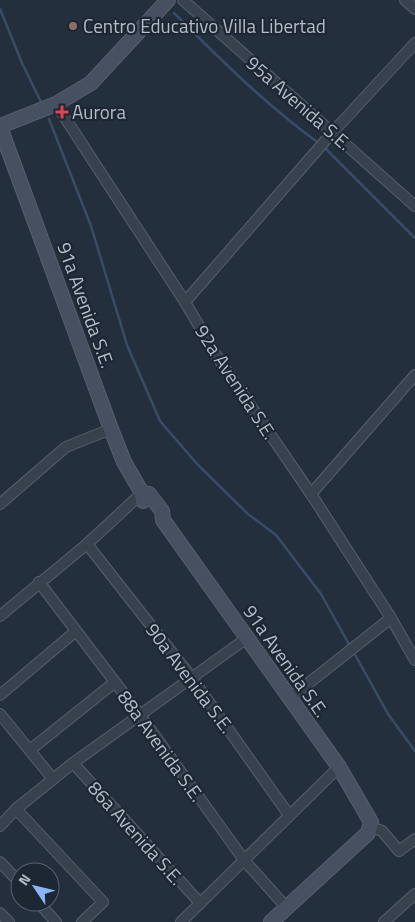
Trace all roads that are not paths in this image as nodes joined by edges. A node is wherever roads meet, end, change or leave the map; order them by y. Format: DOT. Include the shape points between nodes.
graph roads {
  1 [pos="168,0"];
  2 [pos="183,0"];
  3 [pos="405,0"];
  4 [pos="415,9"];
  5 [pos="415,42"];
  6 [pos="56,104"];
  7 [pos="0,127"];
  8 [pos="332,133"];
  9 [pos="415,206"];
  10 [pos="185,302"];
  11 [pos="415,375"];
  12 [pos="111,429"];
  13 [pos="142,493"];
  14 [pos="311,494"];
  15 [pos="0,504"];
  16 [pos="86,544"];
  17 [pos="39,582"];
  18 [pos="0,616"];
  19 [pos="390,618"];
  20 [pos="76,631"];
  21 [pos="247,638"];
  22 [pos="415,660"];
  23 [pos="192,678"];
  24 [pos="115,682"];
  25 [pos="0,695"];
  26 [pos="290,698"];
  27 [pos="0,714"];
  28 [pos="140,715"];
  29 [pos="30,750"];
  30 [pos="73,763"];
  31 [pos="339,767"];
  32 [pos="53,779"];
  33 [pos="16,809"];
  34 [pos="289,815"];
  35 [pos="0,826"];
  36 [pos="371,827"];
  37 [pos="415,839"];
  38 [pos="244,860"];
  39 [pos="0,862"];
  40 [pos="10,872"];
  41 [pos="415,895"];
  42 [pos="200,903"];
  43 [pos="286,907"];
  44 [pos="47,912"];
  45 [pos="56,922"];
  46 [pos="82,922"];
  47 [pos="181,922"];
  48 [pos="271,922"];
  49 [pos="384,922"];
  1 -- 6 [label="street" via="91,83"];
  2 -- 8 [label="street, 95a Avenida S.E."];
  3 -- 4 [label="street"];
  5 -- 8 [label="street"];
  6 -- 7 [label="street"];
  6 -- 10 [label="street, 92a Avenida S.E."];
  7 -- 12 [label="street, 91a Avenida S.E."];
  8 -- 9 [label="street, 95a Avenida S.E."];
  8 -- 10 [label="street"];
  10 -- 14 [label="street, 92a Avenida S.E." via="216,355"];
  11 -- 14 [label="street"];
  12 -- 13 [label="street, 91a Avenida S.E." via="124,462"];
  12 -- 15 [label="street" via="66,447"];
  13 -- 16 [label="street"];
  13 -- 21 [label="street, 91a Avenida S.E." via="142,500 154,516 163,520"];
  14 -- 19 [label="street, 92a Avenida S.E."];
  16 -- 17 [label="street"];
  16 -- 23 [label="street, 90a Avenida S.E."];
  17 -- 18 [label="street"];
  17 -- 20 [label="street, 88a Avenida S.E."];
  19 -- 22 [label="street, 92a Avenida S.E."];
  19 -- 26 [label="street"];
  20 -- 24 [label="street, 88a Avenida S.E."];
  20 -- 25 [label="street"];
  21 -- 23 [label="street"];
  21 -- 26 [label="street, 91a Avenida S.E."];
  23 -- 28 [label="street"];
  23 -- 34 [label="street, 90a Avenida S.E."];
  24 -- 28 [label="street, 88a Avenida S.E."];
  24 -- 29 [label="street"];
  26 -- 31 [label="street, 91a Avenida S.E."];
  27 -- 29 [label="street"];
  28 -- 30 [label="street"];
  28 -- 38 [label="street, 88a Avenida S.E."];
  29 -- 32 [label="street"];
  30 -- 32 [label="street"];
  30 -- 42 [label="street, 86a Avenida S.E."];
  31 -- 34 [label="street"];
  31 -- 36 [label="street, 91a Avenida S.E."];
  32 -- 33 [label="street"];
  33 -- 35 [label="street"];
  33 -- 46 [label="street" via="103,902"];
  34 -- 38 [label="street"];
  36 -- 37 [label="street" via="382,831 399,851"];
  36 -- 43 [label="street"];
  38 -- 42 [label="street"];
  38 -- 43 [label="street, 88a Avenida S.E."];
  39 -- 40 [label="street"];
  41 -- 49 [label="street"];
  42 -- 47 [label="street"];
  43 -- 48 [label="street"];
  44 -- 45 [label="street"];
}
